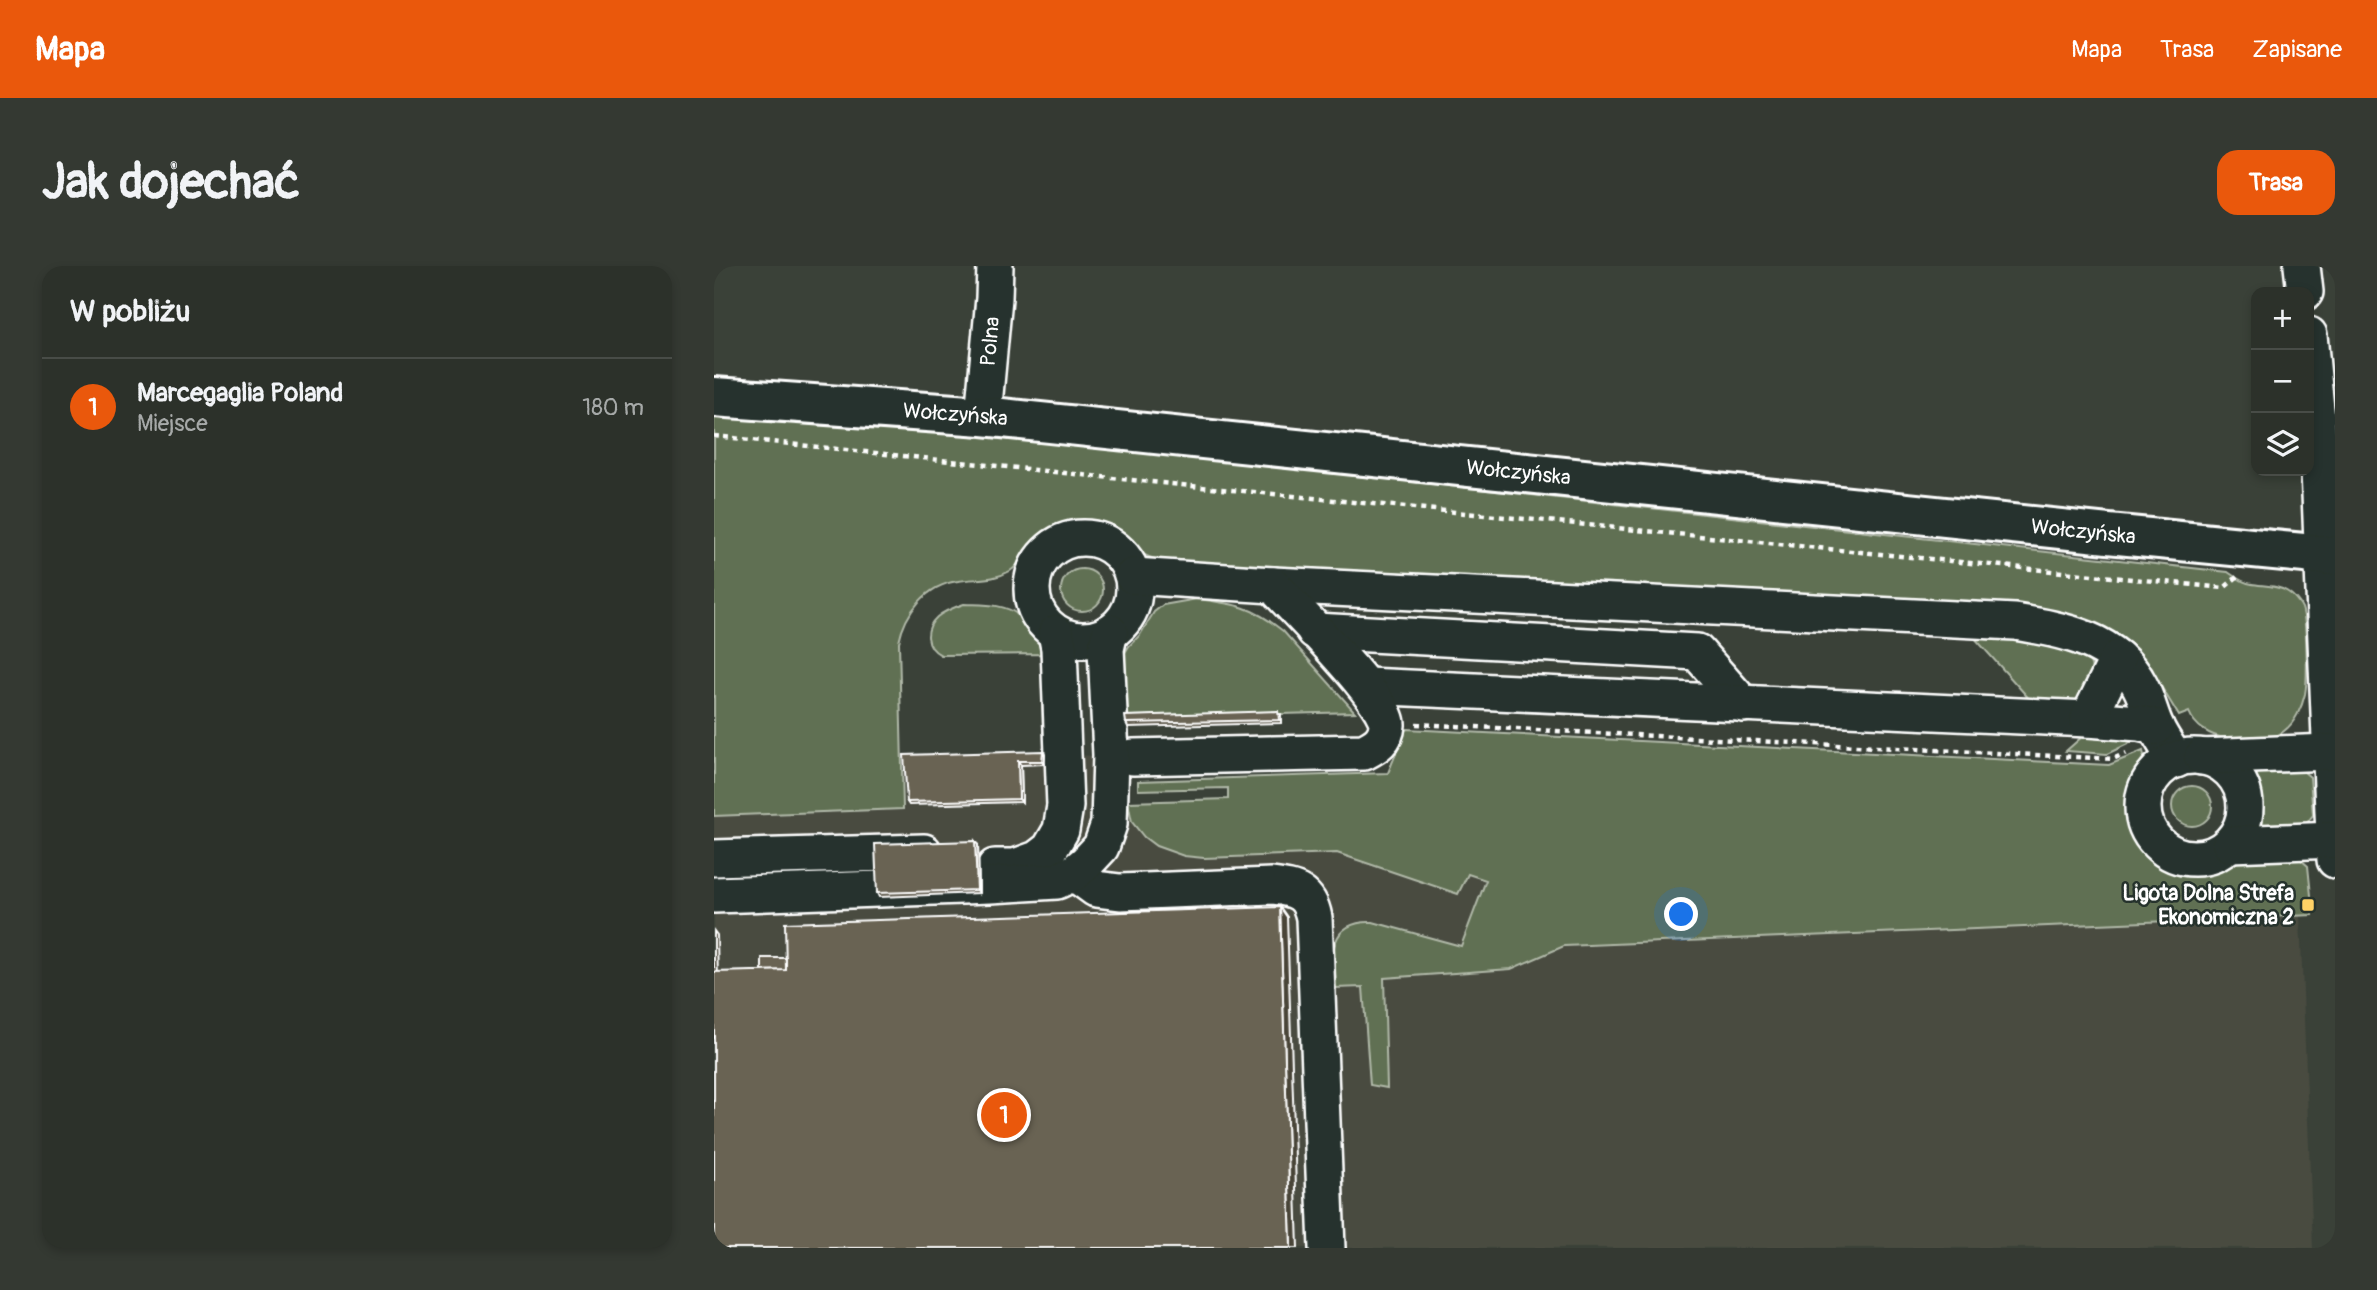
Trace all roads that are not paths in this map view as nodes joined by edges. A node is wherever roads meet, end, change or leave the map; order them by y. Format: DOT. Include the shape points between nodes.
graph roads {
  1 [pos="995,266"];
  2 [pos="2302,266"];
  3 [pos="2304,287"];
  4 [pos="2312,350"];
  5 [pos="714,397"];
  6 [pos="983,416"];
  7 [pos="2326,421"];
  8 [pos="2329,555"];
  9 [pos="1133,576"];
  10 [pos="1273,585"];
  11 [pos="1315,631"];
  12 [pos="1110,632"];
  13 [pos="1056,633"];
  14 [pos="2118,658"];
  15 [pos="1366,686"];
  16 [pos="1743,704"];
  17 [pos="2088,719"];
  18 [pos="2156,727"];
  19 [pos="2330,752"];
  20 [pos="1133,757"];
  21 [pos="2189,758"];
  22 [pos="2334,840"];
  23 [pos="2230,844"];
  24 [pos="714,858"];
  25 [pos="2335,860"];
  26 [pos="1062,861"];
  27 [pos="714,876"];
  28 [pos="714,895"];
  29 [pos="1327,1248"];
  1 -- 6 [label="street, Polna"];
  2 -- 3 [label="street"];
  4 -- 7 [label="street"];
  5 -- 6 [label="main road, Wołczyńska"];
  6 -- 8 [label="main road, Wołczyńska"];
  7 -- 8 [label="street"];
  8 -- 19 [label="street"];
  9 -- 10 [label="street"];
  9 -- 12 [label="street" via="1129,610"];
  9 -- 13 [label="street" via="1118,552 1105,543 1073,538 1058,544 1036,567 1032,597 1045,624"];
  10 -- 11 [label="street"];
  10 -- 14 [label="street" via="2015,622 2084,638"];
  11 -- 15 [label="street"];
  11 -- 16 [label="street" via="1698,652"];
  12 -- 13 [label="street" via="1083,640"];
  12 -- 26 [label="street" via="1105,649 1111,755 1109,824 1101,847 1086,863"];
  13 -- 26 [label="street"];
  14 -- 17 [label="street"];
  14 -- 18 [label="street" via="2141,687"];
  15 -- 16 [label="street"];
  15 -- 20 [label="street" via="1388,725 1377,746 1364,752"];
  16 -- 17 [label="street"];
  17 -- 18 [label="street"];
  18 -- 21 [label="street"];
  19 -- 21 [label="street"];
  19 -- 22 [label="street"];
  21 -- 23 [label="street" via="2217,762 2240,784 2245,816"];
  21 -- 23 [label="street" via="2161,768 2150,780 2142,812 2147,828 2155,842 2184,858 2217,854"];
  22 -- 23 [label="street"];
  22 -- 25 [label="street"];
  24 -- 26 [label="street" via="963,851"];
  26 -- 27 [label="street" via="1037,859 1015,867"];
  26 -- 28 [label="street" via="1057,881"];
  26 -- 29 [label="street" via="1096,889 1112,892 1272,886 1303,894 1312,906"];
}
